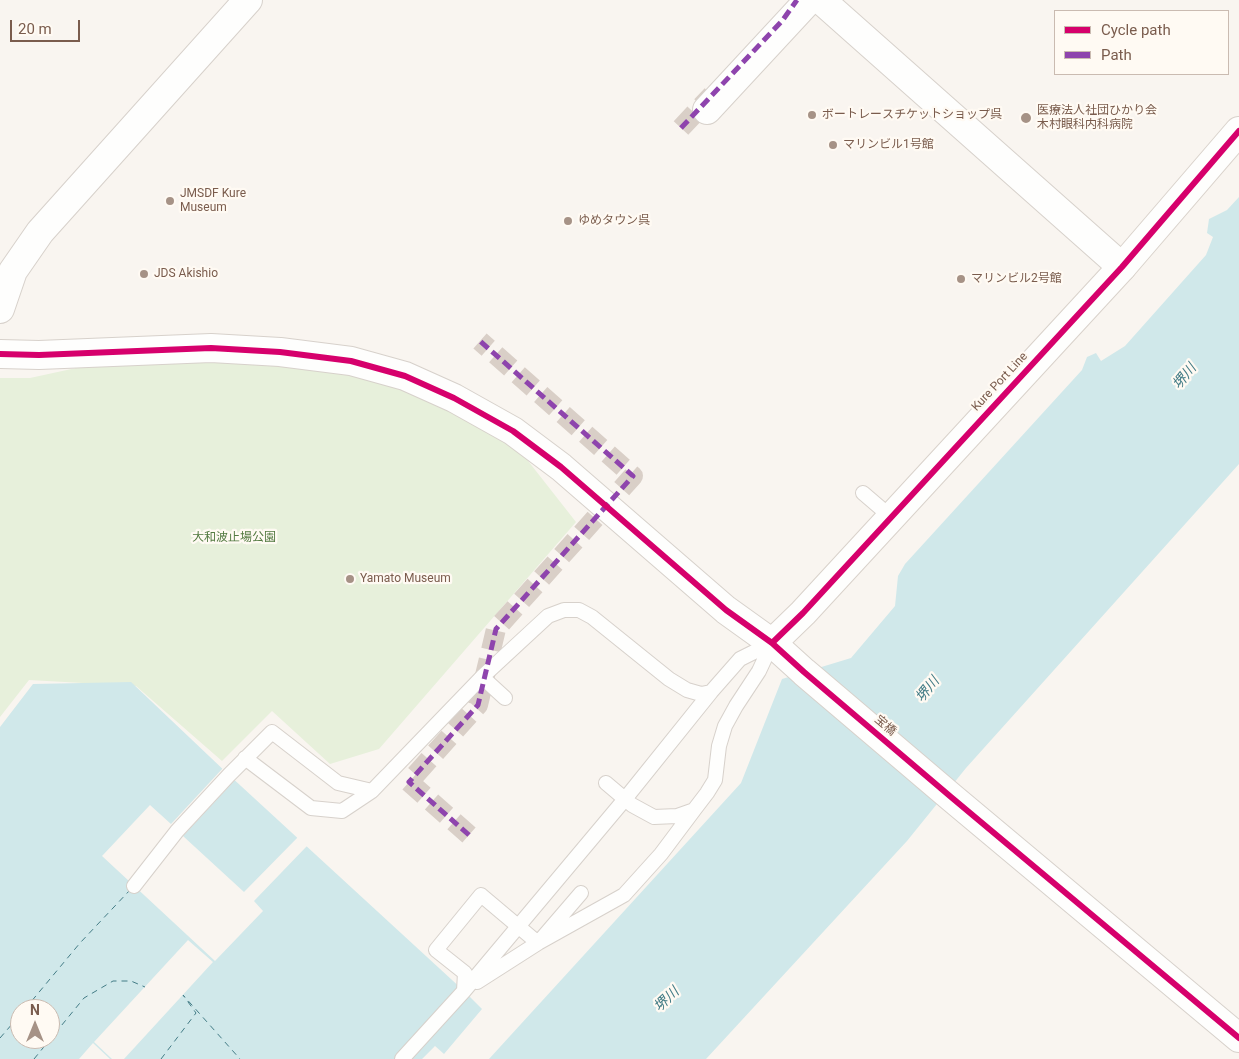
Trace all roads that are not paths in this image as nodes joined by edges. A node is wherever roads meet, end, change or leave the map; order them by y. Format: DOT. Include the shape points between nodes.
graph roads {
  1 [pos="248,0"];
  2 [pos="809,0"];
  3 [pos="821,0"];
  4 [pos="707,110"];
  5 [pos="1239,131"];
  6 [pos="1122,267"];
  7 [pos="0,309"];
  8 [pos="0,354"];
  9 [pos="863,493"];
  10 [pos="891,517"];
  11 [pos="772,643"];
  12 [pos="482,677"];
  13 [pos="711,692"];
  14 [pos="505,698"];
  15 [pos="245,758"];
  16 [pos="606,783"];
  17 [pos="372,791"];
  18 [pos="625,799"];
  19 [pos="694,810"];
  20 [pos="654,817"];
  21 [pos="639,823"];
  22 [pos="134,886"];
  23 [pos="581,893"];
  24 [pos="519,926"];
  25 [pos="538,943"];
  26 [pos="464,991"];
  27 [pos="1239,1038"];
  28 [pos="402,1059"];
  1 -- 7 [label="street" via="40,232 13,271"];
  2 -- 4 [label="street"];
  3 -- 6 [label="street"];
  5 -- 6 [label="street, Kure Port Line"];
  6 -- 10 [label="street, Kure Port Line"];
  8 -- 11 [label="street, 宝橋" via="211,348 351,361 405,376 454,398 513,431 561,467 726,610"];
  9 -- 10 [label="lane"];
  10 -- 11 [label="street, Kure Port Line"];
  11 -- 13 [label="lane" via="740,659"];
  11 -- 19 [label="lane" via="725,726 714,780"];
  11 -- 27 [label="street, 宝橋"];
  12 -- 13 [label="lane" via="548,616 564,610 579,610 592,616 686,690 701,694"];
  12 -- 14 [label="lane"];
  12 -- 17 [label="lane"];
  13 -- 18 [label="lane"];
  15 -- 17 [label="lane" via="311,808 342,811"];
  15 -- 17 [label="lane" via="272,732 338,783"];
  15 -- 22 [label="lane" via="178,831"];
  16 -- 18 [label="lane"];
  18 -- 20 [label="lane"];
  18 -- 24 [label="lane"];
  19 -- 20 [label="lane" via="676,816"];
  19 -- 25 [label="lane" via="624,895"];
  20 -- 21 [label="lane"];
  23 -- 25 [label="lane"];
  24 -- 25 [label="lane"];
  24 -- 26 [label="lane"];
  24 -- 26 [label="lane" via="481,895 436,950 464,973"];
  25 -- 26 [label="lane"];
  26 -- 28 [label="lane"];
}
